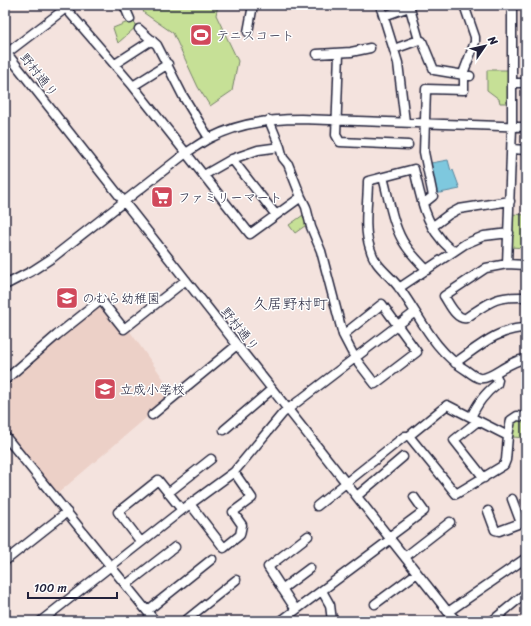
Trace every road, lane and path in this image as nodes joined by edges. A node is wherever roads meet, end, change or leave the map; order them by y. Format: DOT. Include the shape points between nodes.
graph roads {
  1 [pos="64,5"];
  2 [pos="124,5"];
  3 [pos="253,5"];
  4 [pos="380,5"];
  5 [pos="464,5"];
  6 [pos="512,5"];
  7 [pos="409,6"];
  8 [pos="384,16"];
  9 [pos="130,19"];
  10 [pos="139,29"];
  11 [pos="248,32"];
  12 [pos="152,40"];
  13 [pos="419,40"];
  14 [pos="370,48"];
  15 [pos="394,49"];
  16 [pos="6,52"];
  17 [pos="339,53"];
  18 [pos="317,54"];
  19 [pos="115,64"];
  20 [pos="168,64"];
  21 [pos="467,76"];
  22 [pos="512,82"];
  23 [pos="526,83"];
  24 [pos="133,86"];
  25 [pos="269,120"];
  26 [pos="336,120"];
  27 [pos="405,122"];
  28 [pos="425,124"];
  29 [pos="512,127"];
  30 [pos="526,127"];
  31 [pos="209,138"];
  32 [pos="408,145"];
  33 [pos="280,147"];
  34 [pos="512,149"];
  35 [pos="526,150"];
  36 [pos="186,153"];
  37 [pos="232,159"];
  38 [pos="204,175"];
  39 [pos="383,178"];
  40 [pos="301,197"];
  41 [pos="124,201"];
  42 [pos="510,201"];
  43 [pos="423,204"];
  44 [pos="276,215"];
  45 [pos="432,227"];
  46 [pos="509,233"];
  47 [pos="453,251"];
  48 [pos="507,264"];
  49 [pos="526,265"];
  50 [pos="427,270"];
  51 [pos="186,280"];
  52 [pos="5,285"];
  53 [pos="399,288"];
  54 [pos="526,297"];
  55 [pos="415,312"];
  56 [pos="398,326"];
  57 [pos="526,328"];
  58 [pos="343,335"];
  59 [pos="237,345"];
  60 [pos="526,359"];
  61 [pos="352,360"];
  62 [pos="455,363"];
  63 [pos="495,374"];
  64 [pos="5,380"];
  65 [pos="272,389"];
  66 [pos="287,409"];
  67 [pos="152,415"];
  68 [pos="526,417"];
  69 [pos="474,419"];
  70 [pos="224,430"];
  71 [pos="5,436"];
  72 [pos="409,436"];
  73 [pos="508,436"];
  74 [pos="404,457"];
  75 [pos="211,459"];
  76 [pos="234,472"];
  77 [pos="484,478"];
  78 [pos="346,484"];
  79 [pos="168,493"];
  80 [pos="357,496"];
  81 [pos="414,497"];
  82 [pos="512,499"];
  83 [pos="190,504"];
  84 [pos="317,506"];
  85 [pos="182,510"];
  86 [pos="488,511"];
  87 [pos="67,512"];
  88 [pos="450,522"];
  89 [pos="523,522"];
  90 [pos="308,536"];
  91 [pos="390,538"];
  92 [pos="141,542"];
  93 [pos="175,547"];
  94 [pos="405,558"];
  95 [pos="526,558"];
  96 [pos="212,560"];
  97 [pos="5,561"];
  98 [pos="111,566"];
  99 [pos="310,568"];
  100 [pos="417,573"];
  101 [pos="236,580"];
  102 [pos="126,586"];
  103 [pos="282,589"];
  104 [pos="322,591"];
  105 [pos="526,592"];
  106 [pos="375,604"];
  107 [pos="296,610"];
  108 [pos="147,611"];
  109 [pos="448,612"];
  110 [pos="152,620"];
  111 [pos="41,621"];
  112 [pos="185,621"];
  113 [pos="281,621"];
  114 [pos="332,621"];
  115 [pos="457,621"];
  116 [pos="492,621"];
  1 -- 16 [label="street" via="62,11"];
  1 -- 19 [label="street"];
  2 -- 9 [label="street"];
  3 -- 11 [label="street"];
  4 -- 8 [label="street"];
  5 -- 21 [label="street" via="475,37 464,71"];
  6 -- 22 [label="street"];
  7 -- 8 [label="street"];
  7 -- 13 [label="street"];
  8 -- 15 [label="street"];
  10 -- 12 [label="street"];
  12 -- 19 [label="street"];
  12 -- 20 [label="street"];
  13 -- 15 [label="street"];
  13 -- 21 [label="street" via="422,41 434,70"];
  14 -- 17 [label="street"];
  15 -- 27 [label="street"];
  16 -- 41 [label="street, 野村通り"];
  17 -- 18 [label="street"];
  17 -- 26 [label="street"];
  19 -- 24 [label="street"];
  20 -- 24 [label="street"];
  20 -- 31 [label="street"];
  21 -- 28 [label="street" via="464,90 426,89"];
  22 -- 23 [label="street"];
  22 -- 29 [label="street"];
  24 -- 36 [label="street"];
  25 -- 26 [label="street"];
  25 -- 31 [label="street" via="240,126"];
  25 -- 33 [label="street"];
  26 -- 27 [label="street"];
  26 -- 32 [label="street" via="336,135 340,142"];
  27 -- 28 [label="street"];
  28 -- 29 [label="street"];
  28 -- 43 [label="street" via="424,152 433,196"];
  29 -- 30 [label="street"];
  29 -- 34 [label="street"];
  31 -- 36 [label="street"];
  33 -- 37 [label="street" via="258,150"];
  33 -- 40 [label="street"];
  34 -- 35 [label="street"];
  34 -- 42 [label="street"];
  36 -- 38 [label="street"];
  36 -- 41 [label="street"];
  37 -- 38 [label="street"];
  37 -- 44 [label="street"];
  38 -- 44 [label="street" via="250,234"];
  39 -- 43 [label="street" via="414,169"];
  39 -- 50 [label="street" via="402,240"];
  39 -- 53 [label="street" via="368,181 368,242 379,267"];
  40 -- 44 [label="street"];
  40 -- 58 [label="street" via="321,252"];
  41 -- 51 [label="street, 野村通り"];
  41 -- 52 [label="street" via="52,258"];
  42 -- 45 [label="street" via="459,209"];
  42 -- 46 [label="street"];
  43 -- 45 [label="street"];
  45 -- 47 [label="street"];
  46 -- 47 [label="street" via="479,238"];
  46 -- 48 [label="street"];
  47 -- 50 [label="street"];
  48 -- 49 [label="street"];
  48 -- 54 [label="street" via="486,268 444,296 458,316 464,319 498,298"];
  50 -- 53 [label="street"];
  51 -- 59 [label="street, 野村通り"];
  51 -- 64 [label="street" via="124,329 101,300"];
  53 -- 55 [label="street"];
  55 -- 56 [label="street"];
  55 -- 62 [label="street" via="442,351"];
  56 -- 58 [label="street" via="382,304"];
  56 -- 61 [label="street"];
  56 -- 61 [label="street" via="417,352 375,384"];
  57 -- 62 [label="street" via="497,335"];
  58 -- 61 [label="street"];
  59 -- 65 [label="street, 野村通り"];
  59 -- 67 [label="street"];
  60 -- 63 [label="street" via="511,363"];
  61 -- 66 [label="street"];
  62 -- 63 [label="street" via="479,378"];
  63 -- 69 [label="street" via="497,384 478,403"];
  65 -- 66 [label="street, 野村通り"];
  65 -- 70 [label="street"];
  66 -- 76 [label="street"];
  66 -- 78 [label="street, 野村通り"];
  68 -- 73 [label="street" via="517,416 511,420"];
  69 -- 72 [label="street" via="447,405"];
  69 -- 73 [label="street"];
  69 -- 77 [label="street" via="454,440"];
  71 -- 87 [label="street"];
  72 -- 77 [label="street" via="456,494"];
  72 -- 78 [label="street"];
  73 -- 77 [label="street" via="506,462"];
  74 -- 80 [label="street"];
  75 -- 79 [label="street"];
  76 -- 83 [label="street"];
  76 -- 83 [label="street" via="252,498 233,512 242,525 240,536 224,548"];
  78 -- 80 [label="street, 野村通り"];
  78 -- 84 [label="street"];
  79 -- 85 [label="street"];
  79 -- 92 [label="street" via="158,480 118,512"];
  80 -- 91 [label="street, 野村通り"];
  81 -- 91 [label="street" via="424,511"];
  82 -- 89 [label="street"];
  83 -- 85 [label="street"];
  85 -- 92 [label="street"];
  86 -- 89 [label="street" via="495,530 499,531"];
  87 -- 97 [label="street"];
  87 -- 98 [label="street"];
  88 -- 94 [label="street"];
  90 -- 103 [label="street" via="268,567"];
  91 -- 94 [label="street, 野村通り"];
  91 -- 104 [label="street"];
  92 -- 98 [label="street"];
  93 -- 102 [label="street"];
  94 -- 100 [label="street, 野村通り"];
  95 -- 109 [label="street"];
  96 -- 108 [label="street"];
  98 -- 102 [label="street"];
  98 -- 111 [label="street"];
  99 -- 103 [label="street"];
  100 -- 106 [label="street"];
  100 -- 109 [label="street, 野村通り"];
  101 -- 112 [label="street"];
  102 -- 108 [label="street"];
  103 -- 107 [label="street"];
  104 -- 107 [label="street"];
  104 -- 114 [label="street" via="330,605"];
  105 -- 116 [label="street"];
  107 -- 113 [label="street"];
  108 -- 110 [label="street"];
  109 -- 115 [label="street, 野村通り"];
}
